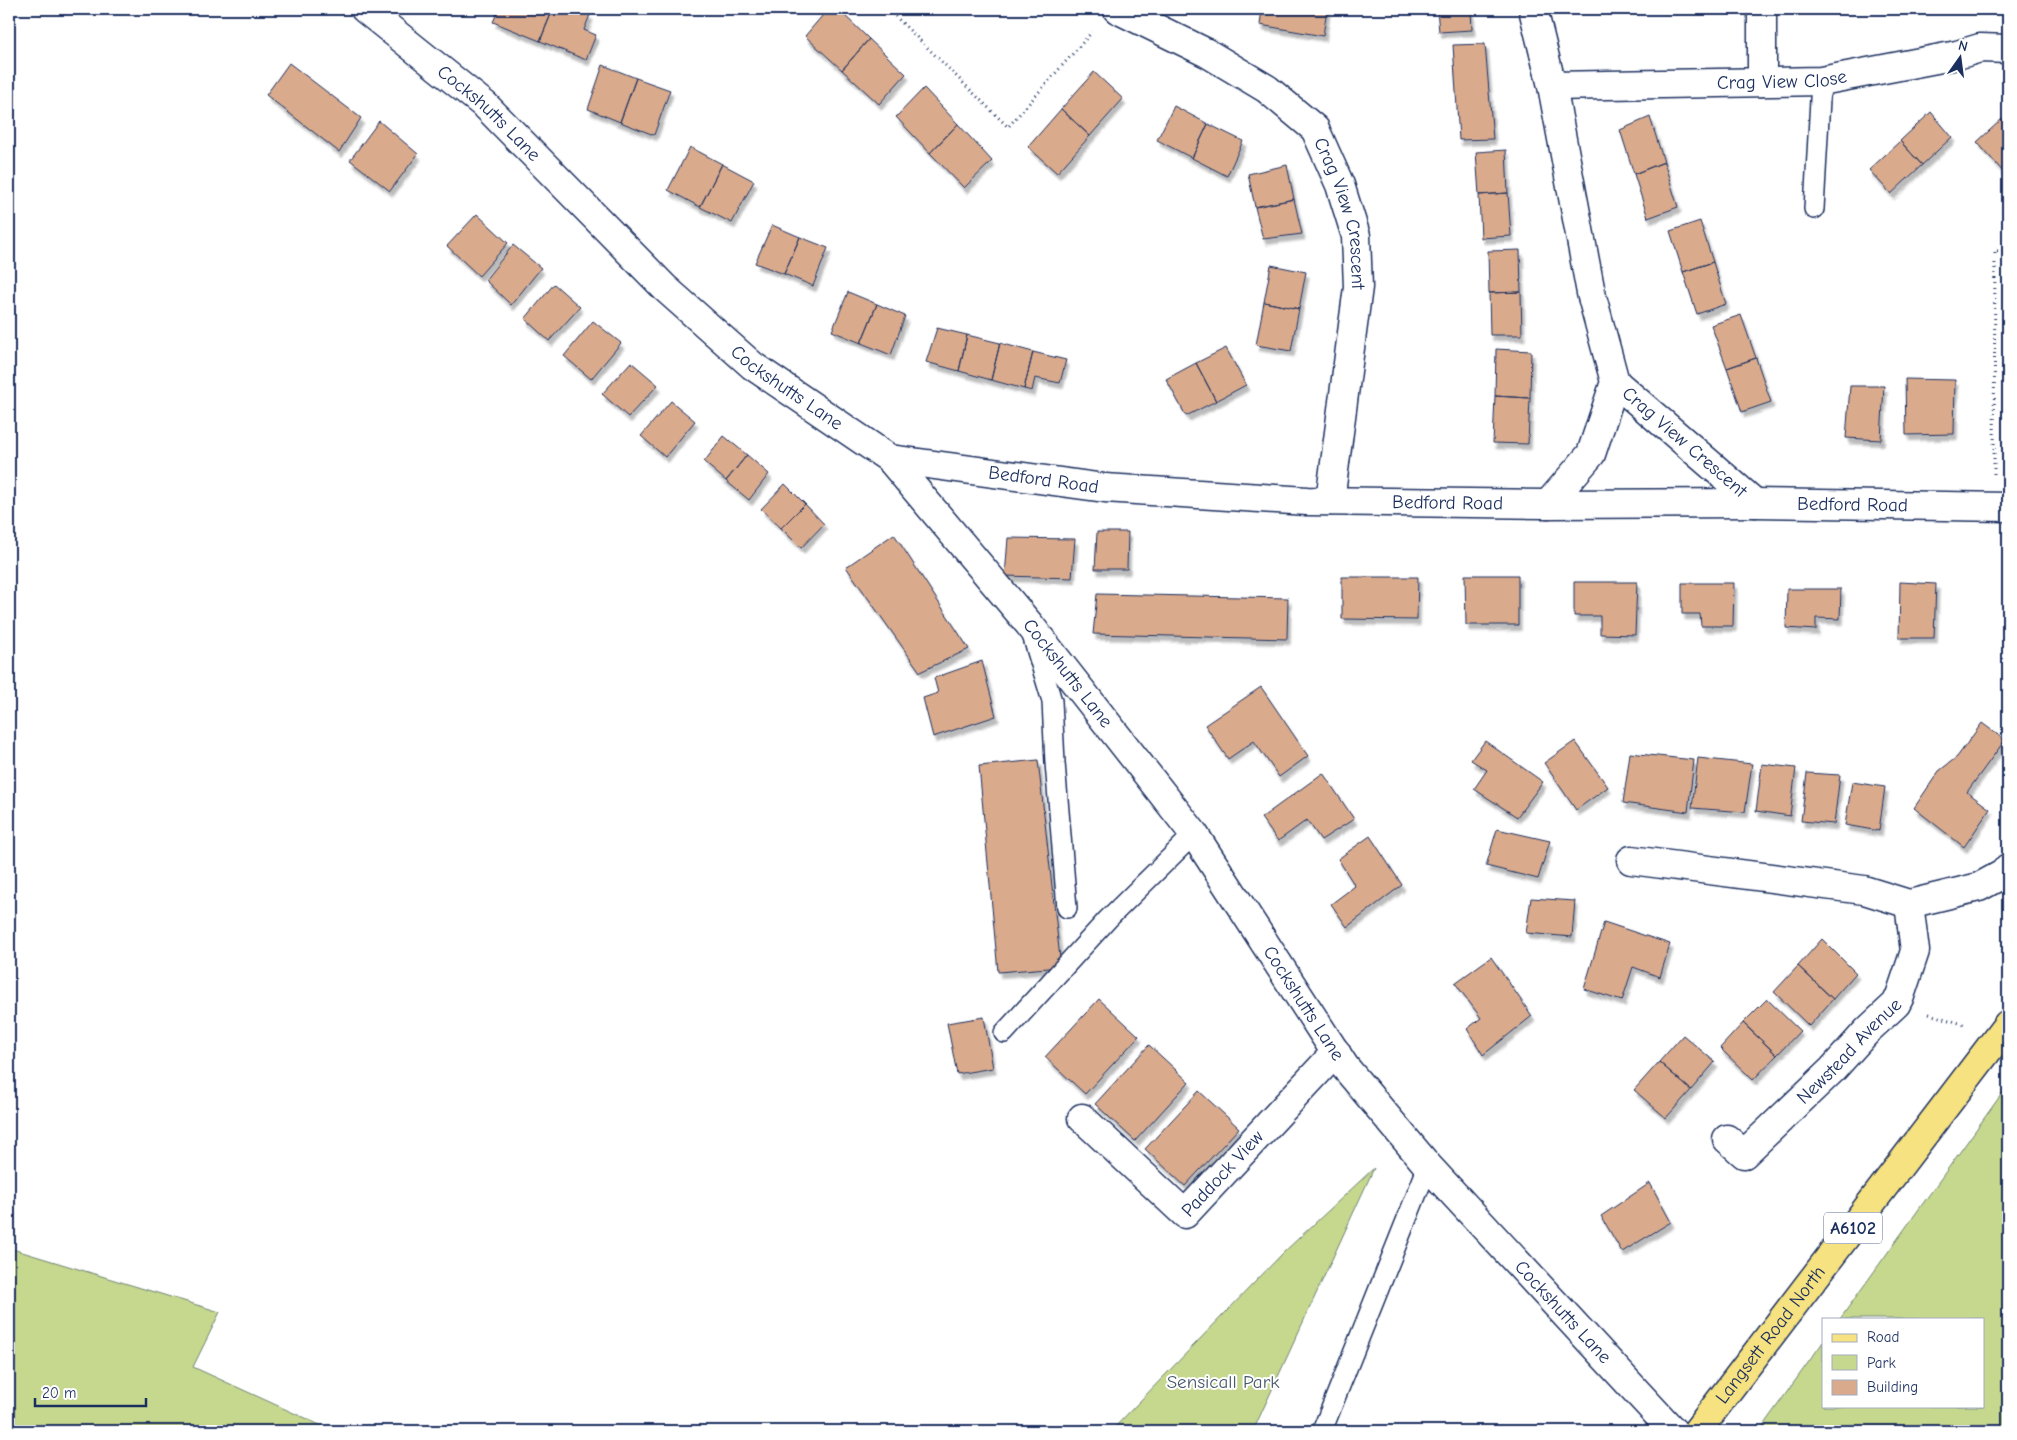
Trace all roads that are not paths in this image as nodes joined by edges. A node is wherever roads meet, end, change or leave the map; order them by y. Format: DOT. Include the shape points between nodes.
graph roads {
  1 [pos="365,9"];
  2 [pos="1117,9"];
  3 [pos="1533,9"];
  4 [pos="1762,9"];
  5 [pos="2008,49"];
  6 [pos="1821,81"];
  7 [pos="1762,82"];
  8 [pos="1552,86"];
  9 [pos="1814,209"];
  10 [pos="1615,382"];
  11 [pos="890,459"];
  12 [pos="1330,501"];
  13 [pos="1755,503"];
  14 [pos="1548,504"];
  15 [pos="2001,507"];
  16 [pos="1029,624"];
  17 [pos="1194,834"];
  18 [pos="1631,860"];
  19 [pos="2008,868"];
  20 [pos="1909,904"];
  21 [pos="1067,908"];
  22 [pos="2004,1030"];
  23 [pos="1004,1033"];
  24 [pos="1336,1052"];
  25 [pos="1082,1118"];
  26 [pos="1727,1139"];
  27 [pos="1428,1166"];
  28 [pos="1322,1431"];
  29 [pos="1673,1431"];
  30 [pos="1697,1431"];
  1 -- 11 [label="street, Cockshutts Lane" via="486,106 665,288 753,366"];
  2 -- 12 [label="street, Crag View Crescent" via="1207,53 1266,89 1316,130 1340,185 1356,236 1358,286"];
  3 -- 8 [label="street, Crag View Crescent"];
  4 -- 7 [label="street"];
  5 -- 6 [label="street, Crag View Close" via="1980,48"];
  6 -- 7 [label="street, Crag View Close"];
  6 -- 9 [label="lane"];
  7 -- 8 [label="street, Crag View Close"];
  8 -- 10 [label="street, Crag View Crescent" via="1592,293"];
  10 -- 13 [label="street, Crag View Crescent"];
  10 -- 14 [label="street, Crag View Crescent" via="1591,454"];
  11 -- 12 [label="street, Bedford Road" via="1105,488"];
  11 -- 16 [label="street, Cockshutts Lane"];
  12 -- 14 [label="street, Bedford Road"];
  13 -- 14 [label="street, Bedford Road"];
  13 -- 15 [label="street, Bedford Road"];
  16 -- 17 [label="street, Cockshutts Lane"];
  16 -- 21 [label="lane" via="1052,702"];
  17 -- 23 [label="lane" via="1108,919"];
  17 -- 24 [label="street, Cockshutts Lane"];
  18 -- 20 [label="street" via="1864,890"];
  19 -- 20 [label="street" via="1979,887"];
  20 -- 26 [label="street, Newstead Avenue" via="1915,951 1896,1004 1744,1154"];
  22 -- 30 [label="main road, Langsett Road North / A6102"];
  24 -- 25 [label="street, Paddock View" via="1185,1214"];
  24 -- 27 [label="street, Cockshutts Lane"];
  27 -- 28 [label="lane"];
  27 -- 29 [label="street, Cockshutts Lane"];
}
